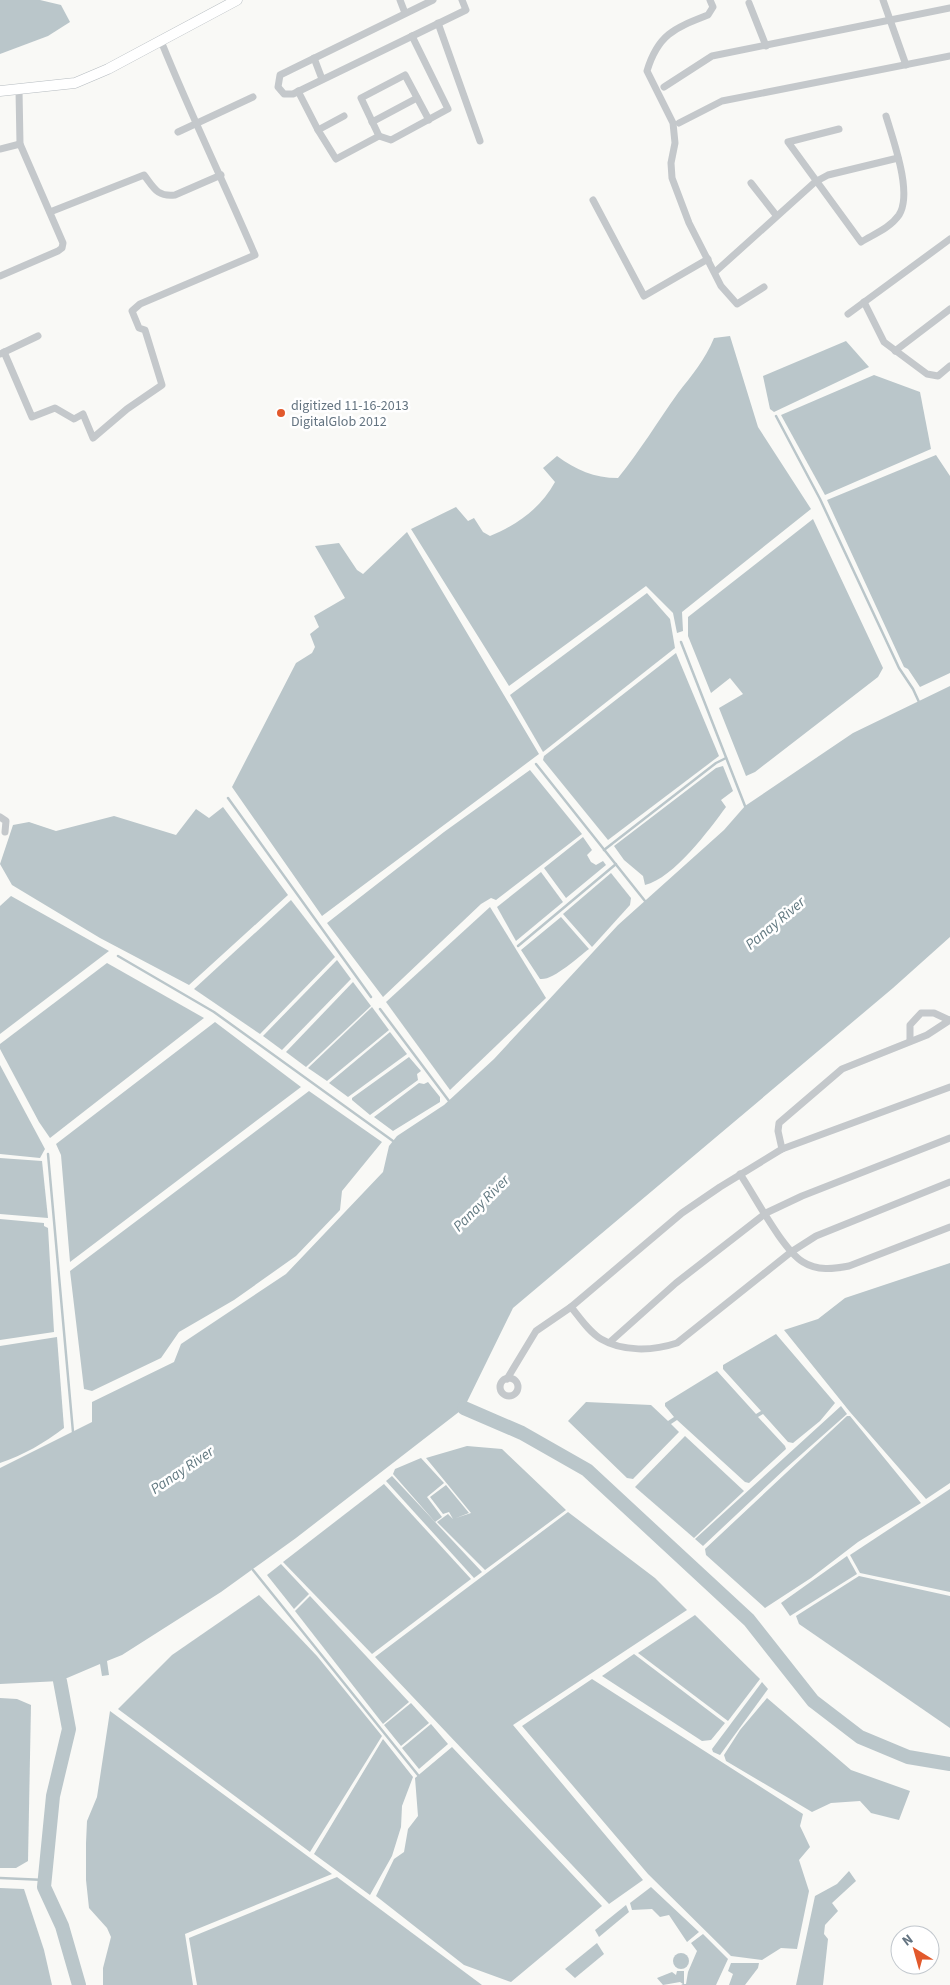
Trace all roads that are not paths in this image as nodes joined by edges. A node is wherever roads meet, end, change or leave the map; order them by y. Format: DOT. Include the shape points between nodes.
graph roads {
  1 [pos="237,0"];
  2 [pos="400,0"];
  3 [pos="433,0"];
  4 [pos="462,0"];
  5 [pos="710,0"];
  6 [pos="883,0"];
  7 [pos="749,3"];
  8 [pos="950,8"];
  9 [pos="406,13"];
  10 [pos="891,20"];
  11 [pos="438,23"];
  12 [pos="412,36"];
  13 [pos="161,41"];
  14 [pos="766,46"];
  15 [pos="950,56"];
  16 [pos="314,58"];
  17 [pos="906,65"];
  18 [pos="322,80"];
  19 [pos="664,87"];
  20 [pos="19,90"];
  21 [pos="0,91"];
  22 [pos="298,91"];
  23 [pos="253,98"];
  24 [pos="417,98"];
  25 [pos="344,116"];
  26 [pos="886,116"];
  27 [pos="429,120"];
  28 [pos="372,122"];
  29 [pos="194,123"];
  30 [pos="679,123"];
  31 [pos="839,129"];
  32 [pos="318,130"];
  33 [pos="178,132"];
  34 [pos="379,136"];
  35 [pos="480,141"];
  36 [pos="20,144"];
  37 [pos="0,149"];
  38 [pos="898,158"];
  39 [pos="221,175"];
  40 [pos="816,182"];
  41 [pos="751,183"];
  42 [pos="593,200"];
  43 [pos="50,212"];
  44 [pos="776,215"];
  45 [pos="950,239"];
  46 [pos="708,259"];
  47 [pos="715,272"];
  48 [pos="0,276"];
  49 [pos="764,287"];
  50 [pos="864,302"];
  51 [pos="950,309"];
  52 [pos="848,314"];
  53 [pos="38,336"];
  54 [pos="895,351"];
  55 [pos="2,353"];
  56 [pos="950,366"];
  57 [pos="0,817"];
  58 [pos="5,832"];
  59 [pos="950,1020"];
  60 [pos="910,1041"];
  61 [pos="950,1087"];
  62 [pos="950,1138"];
  63 [pos="782,1149"];
  64 [pos="740,1174"];
  65 [pos="950,1182"];
  66 [pos="766,1213"];
  67 [pos="950,1227"];
  68 [pos="791,1252"];
  69 [pos="571,1307"];
  70 [pos="610,1342"];
  71 [pos="507,1379"];
  1 -- 13 [label="main road"];
  2 -- 9 [label="street"];
  3 -- 9 [label="street"];
  4 -- 11 [label="street" via="466,10"];
  5 -- 46 [label="street" via="712,7 708,15 676,28 665,37 647,72 673,123 672,178 689,223"];
  6 -- 10 [label="street"];
  7 -- 14 [label="street"];
  8 -- 10 [label="street"];
  9 -- 16 [label="street"];
  10 -- 14 [label="street"];
  10 -- 17 [label="street" via="900,55"];
  11 -- 12 [label="street"];
  11 -- 35 [label="street"];
  12 -- 18 [label="street"];
  12 -- 27 [label="street" via="448,110"];
  13 -- 20 [label="main road" via="74,83"];
  13 -- 29 [label="street"];
  14 -- 19 [label="street" via="712,56"];
  15 -- 17 [label="street"];
  16 -- 18 [label="street"];
  16 -- 22 [label="street" via="280,75 277,80 284,94"];
  17 -- 30 [label="street" via="722,101"];
  18 -- 22 [label="street"];
  20 -- 21 [label="main road"];
  20 -- 36 [label="street"];
  22 -- 32 [label="street"];
  23 -- 29 [label="street"];
  24 -- 27 [label="street"];
  24 -- 28 [label="street"];
  24 -- 28 [label="street" via="404,75 361,98"];
  25 -- 32 [label="street"];
  26 -- 38 [label="street"];
  27 -- 34 [label="street" via="391,140"];
  28 -- 34 [label="street"];
  29 -- 33 [label="street"];
  29 -- 39 [label="street"];
  31 -- 40 [label="street" via="788,142"];
  32 -- 34 [label="street" via="336,159"];
  36 -- 37 [label="street"];
  36 -- 43 [label="street"];
  38 -- 40 [label="street" via="828,175"];
  38 -- 40 [label="street" via="905,199 899,214 889,225 861,242"];
  39 -- 43 [label="street" via="167,196 154,191 144,174"];
  39 -- 55 [label="street" via="255,255 140,304 132,311 139,328 145,330 162,385 93,438 83,414 74,419 55,408 32,417"];
  40 -- 44 [label="street"];
  41 -- 44 [label="street"];
  42 -- 46 [label="street" via="644,296"];
  43 -- 48 [label="street" via="63,243 62,248"];
  44 -- 47 [label="street"];
  45 -- 50 [label="street"];
  46 -- 47 [label="street"];
  47 -- 49 [label="street" via="721,286 737,304"];
  50 -- 52 [label="street"];
  50 -- 54 [label="street" via="884,342"];
  51 -- 54 [label="street"];
  53 -- 55 [label="street"];
  54 -- 56 [label="street" via="927,374 938,376"];
  57 -- 58 [label="street" via="6,821"];
  59 -- 60 [label="street" via="927,1035"];
  59 -- 60 [label="street" via="934,1013 921,1013 910,1025"];
  60 -- 63 [label="street" via="852,1064 833,1076 779,1123"];
  61 -- 63 [label="street"];
  62 -- 66 [label="street"];
  63 -- 64 [label="street"];
  64 -- 66 [label="street"];
  64 -- 69 [label="street" via="682,1213"];
  65 -- 68 [label="street" via="834,1227"];
  66 -- 68 [label="street"];
  66 -- 70 [label="street" via="676,1283"];
  67 -- 68 [label="street" via="837,1268 814,1267 803,1263"];
  68 -- 70 [label="street" via="677,1343 651,1349 618,1346"];
  69 -- 70 [label="street" via="589,1329"];
  69 -- 71 [label="street" via="536,1331"];
}
